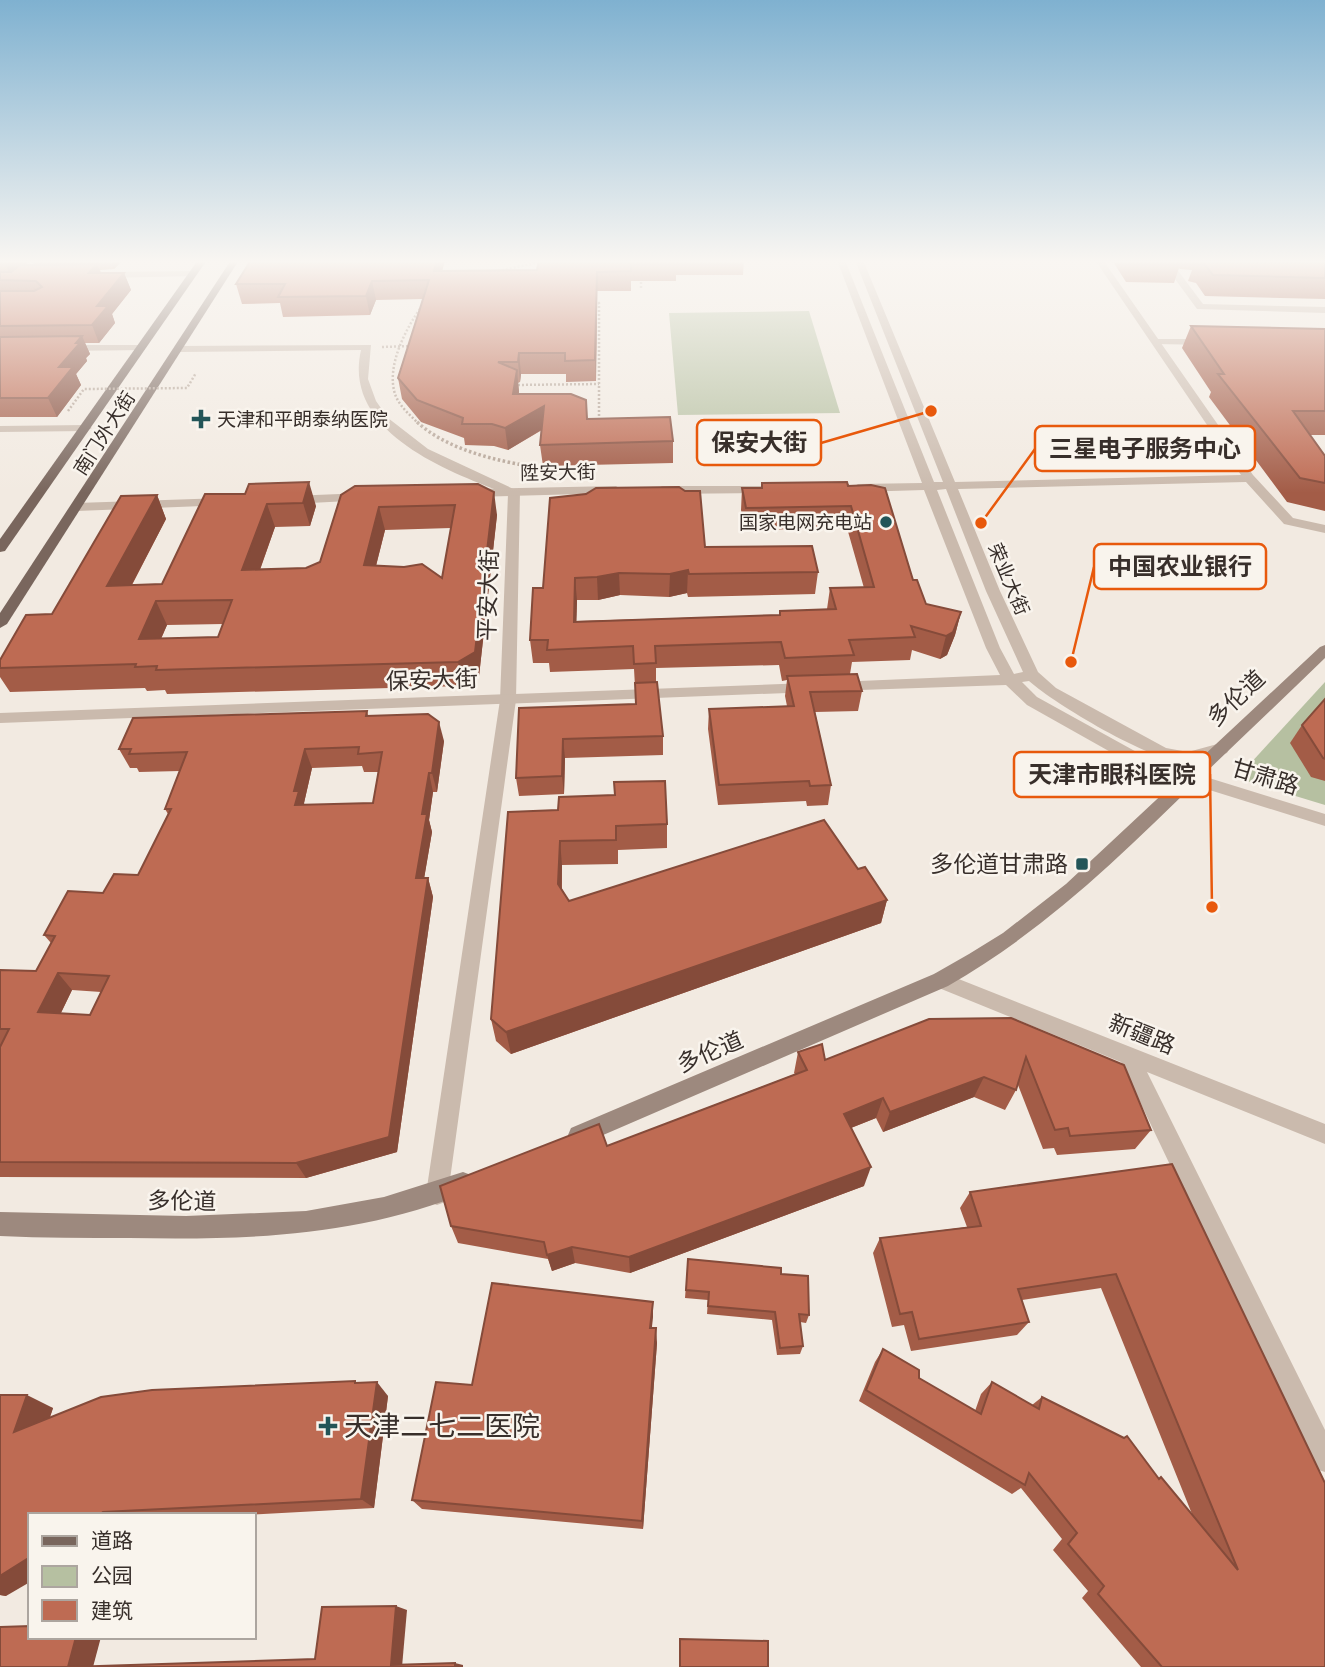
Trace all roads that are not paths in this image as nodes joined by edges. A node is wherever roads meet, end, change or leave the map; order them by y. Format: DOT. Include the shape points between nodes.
graph roads {
  1 [pos="148,338"];
  2 [pos="187,338"];
  3 [pos="871,338"];
  4 [pos="890,338"];
  5 [pos="1154,338"];
  6 [pos="1156,341"];
  7 [pos="1221,342"];
  8 [pos="51,348"];
  9 [pos="141,348"];
  10 [pos="180,349"];
  11 [pos="0,429"];
  12 [pos="86,429"];
  13 [pos="1250,478"];
  14 [pos="928,486"];
  15 [pos="950,486"];
  16 [pos="849,488"];
  17 [pos="780,490"];
  18 [pos="514,492"];
  19 [pos="459,494"];
  20 [pos="377,497"];
  21 [pos="282,500"];
  22 [pos="241,501"];
  23 [pos="77,507"];
  24 [pos="1325,529"];
  25 [pos="0,548"];
  26 [pos="0,624"];
  27 [pos="1325,650"];
  28 [pos="1032,675"];
  29 [pos="1010,680"];
  30 [pos="508,700"];
  31 [pos="0,718"];
  32 [pos="1221,749"];
  33 [pos="1191,778"];
  34 [pos="1325,820"];
  35 [pos="941,980"];
  36 [pos="1129,1058"];
  37 [pos="1325,1134"];
  38 [pos="561,1143"];
  39 [pos="486,1174"];
  40 [pos="437,1194"];
  41 [pos="0,1224"];
  42 [pos="1325,1459"];
  1 -- 9 [label="main road, 南门外大街"];
  2 -- 10 [label="main road, 南门外大街"];
  3 -- 14 [label="street, 荣业大街"];
  4 -- 15 [label="street, 荣业大街"];
  5 -- 6 [label="street"];
  6 -- 7 [label="street"];
  6 -- 13 [label="street"];
  8 -- 9 [label="street"];
  9 -- 12 [label="main road, 南门外大街"];
  10 -- 18 [label="street" via="367,347 362,378 375,407 393,428 459,472"];
  10 -- 23 [label="main road, 南门外大街"];
  11 -- 12 [label="street"];
  12 -- 25 [label="main road, 南门外大街"];
  13 -- 15 [label="street"];
  13 -- 24 [label="street" via="1289,521"];
  14 -- 15 [label="street"];
  14 -- 16 [label="street"];
  14 -- 29 [label="street, 荣业大街"];
  15 -- 28 [label="street, 荣业大街"];
  17 -- 18 [label="street, 陞安大街"];
  18 -- 19 [label="street, 陞安大街"];
  18 -- 30 [label="street, 平安大街"];
  20 -- 21 [label="street"];
  22 -- 23 [label="street"];
  23 -- 26 [label="main road, 南门外大街"];
  27 -- 32 [label="main road, 多伦道"];
  28 -- 29 [label="street, 保安大街"];
  28 -- 32 [label="street, 荣业大街" via="1052,692 1162,753 1188,758"];
  29 -- 30 [label="street, 保安大街"];
  29 -- 33 [label="street, 荣业大街" via="1032,701 1145,764"];
  30 -- 31 [label="street, 保安大街"];
  30 -- 40 [label="street, 平安大街"];
  32 -- 33 [label="main road, 多伦道"];
  33 -- 34 [label="street, 甘肃路"];
  33 -- 35 [label="main road, 多伦道" via="1099,868 1005,943"];
  35 -- 36 [label="street, 新疆路"];
  35 -- 38 [label="main road, 多伦道"];
  36 -- 37 [label="street, 新疆路"];
  36 -- 42 [label="street"];
  39 -- 40 [label="main road, 多伦道"];
  40 -- 41 [label="main road, 多伦道" via="376,1212 289,1226"];
}
